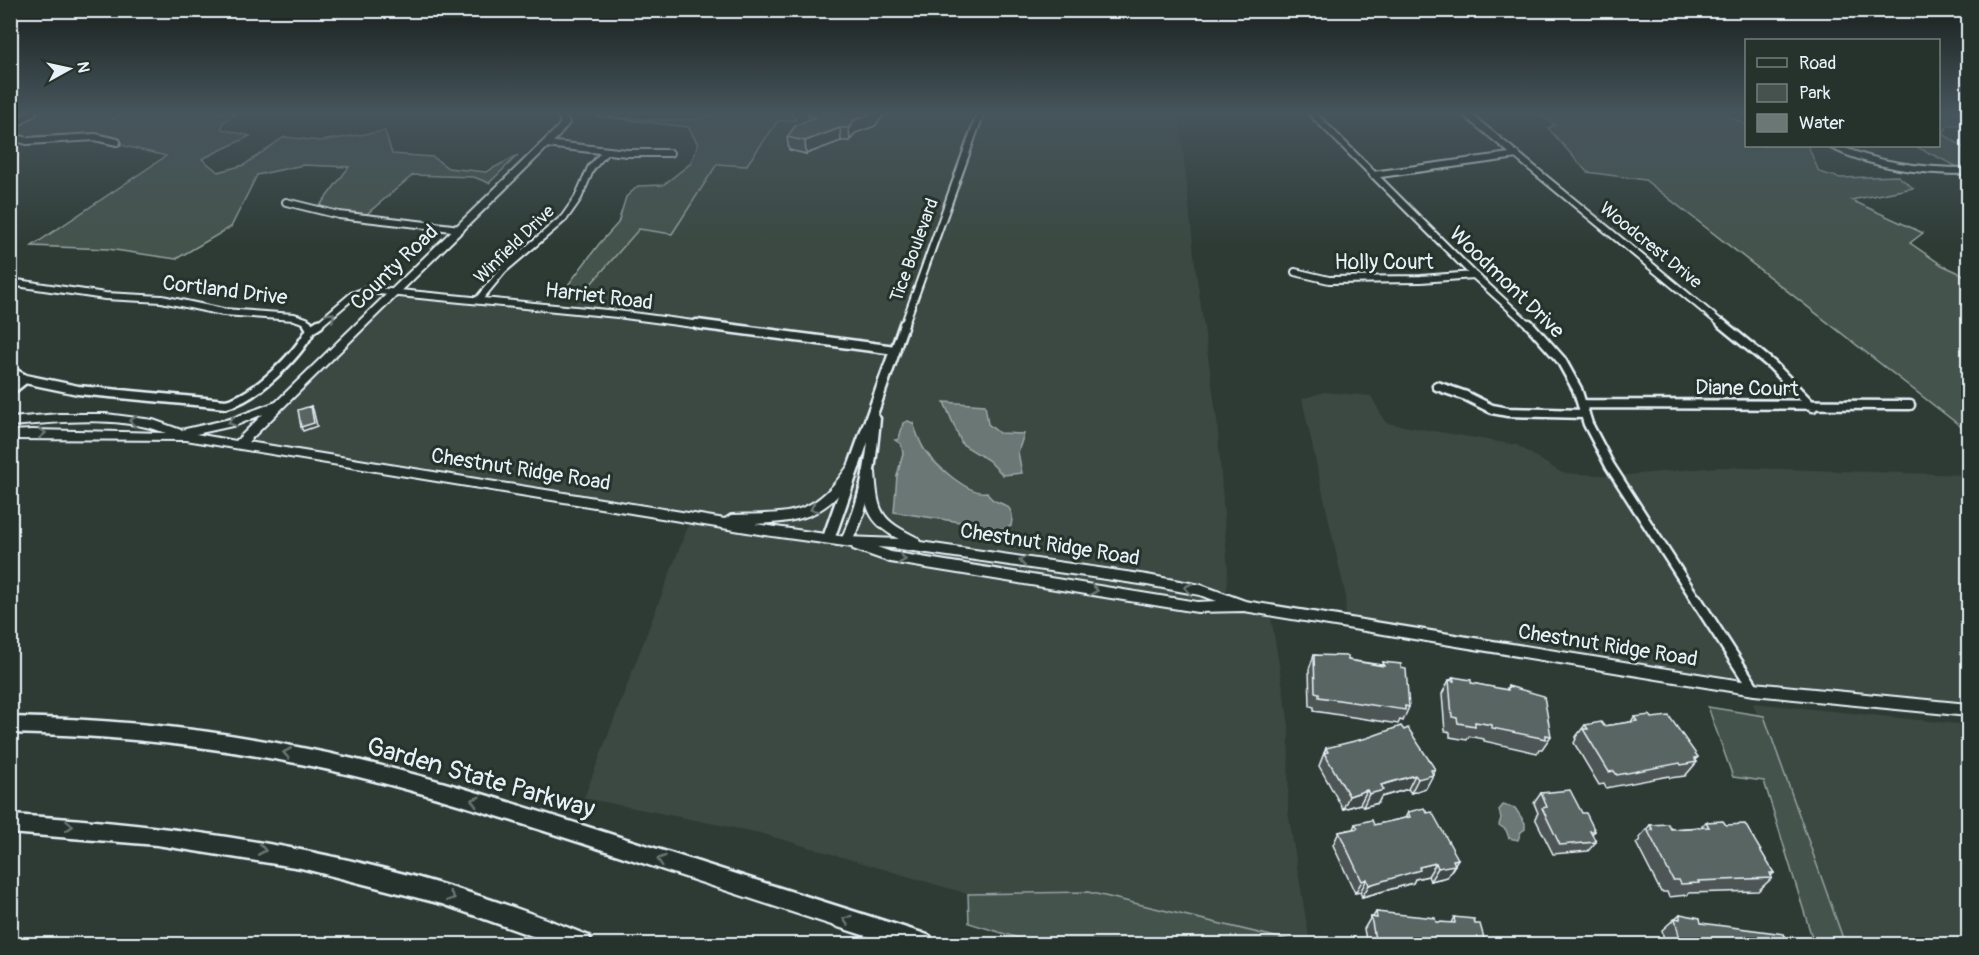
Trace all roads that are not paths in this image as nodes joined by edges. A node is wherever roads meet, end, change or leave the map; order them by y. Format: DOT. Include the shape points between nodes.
graph roads {
  1 [pos="534,157"];
  2 [pos="601,157"];
  3 [pos="965,157"];
  4 [pos="1355,157"];
  5 [pos="1499,157"];
  6 [pos="1520,157"];
  7 [pos="1859,157"];
  8 [pos="1968,171"];
  9 [pos="1373,175"];
  10 [pos="286,202"];
  11 [pos="461,230"];
  12 [pos="1295,272"];
  13 [pos="1474,275"];
  14 [pos="10,282"];
  15 [pos="397,292"];
  16 [pos="479,299"];
  17 [pos="311,329"];
  18 [pos="895,350"];
  19 [pos="10,371"];
  20 [pos="26,380"];
  21 [pos="1437,386"];
  22 [pos="10,391"];
  23 [pos="877,399"];
  24 [pos="282,402"];
  25 [pos="1582,404"];
  26 [pos="1910,405"];
  27 [pos="1813,407"];
  28 [pos="1585,414"];
  29 [pos="10,422"];
  30 [pos="184,435"];
  31 [pos="14,436"];
  32 [pos="238,445"];
  33 [pos="854,466"];
  34 [pos="869,472"];
  35 [pos="710,521"];
  36 [pos="828,540"];
  37 [pos="846,542"];
  38 [pos="926,547"];
  39 [pos="1244,606"];
  40 [pos="1754,689"];
  41 [pos="1968,710"];
  42 [pos="10,725"];
  43 [pos="10,824"];
  44 [pos="581,945"];
  45 [pos="922,945"];
  1 -- 11 [label="main road, County Road"];
  2 -- 16 [label="street, Winfield Drive" via="564,218 503,270"];
  3 -- 18 [label="street, Tice Boulevard"];
  4 -- 9 [label="street, Woodmont Drive"];
  5 -- 9 [label="street"];
  6 -- 27 [label="street, Woodcrest Drive" via="1772,365"];
  7 -- 8 [label="street" via="1924,171"];
  9 -- 13 [label="street, Woodmont Drive"];
  10 -- 11 [label="street" via="339,215"];
  11 -- 15 [label="main road, County Road"];
  12 -- 13 [label="street, Holly Court" via="1329,280"];
  13 -- 25 [label="street, Woodmont Drive" via="1547,343 1570,375"];
  14 -- 17 [label="street, Cortland Drive" via="105,296 162,299 234,314 294,317 306,321"];
  15 -- 16 [label="street, Harriet Road"];
  17 -- 15 [label="street, Harriet Road, one-way" via="357,292"];
  15 -- 24 [label="main road, County Road"];
  16 -- 18 [label="street, Harriet Road"];
  17 -- 20 [label="street" via="305,341 251,393 223,405 78,390"];
  18 -- 23 [label="street, Tice Boulevard"];
  19 -- 20 [label="street"];
  20 -- 22 [label="street"];
  21 -- 28 [label="street" via="1492,410"];
  23 -- 33 [label="street, Tice Boulevard"];
  23 -- 34 [label="street, Tice Boulevard"];
  24 -- 30 [label="main road, one-way" via="233,422"];
  24 -- 32 [label="main road, County Road"];
  25 -- 27 [label="street, Diane Court"];
  25 -- 28 [label="street, Woodmont Drive"];
  26 -- 27 [label="street, Diane Court"];
  28 -- 40 [label="street, Woodmont Drive" via="1598,447"];
  30 -- 29 [label="main road, Chestnut Ridge Road, one-way" via="153,424 106,418"];
  31 -- 30 [label="main road, Chestnut Ridge Road, one-way"];
  30 -- 32 [label="main road, Chestnut Ridge Road"];
  32 -- 35 [label="main road, Chestnut Ridge Road"];
  33 -- 35 [label="main road, one-way" via="827,500 808,511"];
  33 -- 36 [label="street, Tice Boulevard"];
  34 -- 37 [label="street, Tice Boulevard" via="858,516"];
  34 -- 38 [label="main road" via="877,518 888,529"];
  35 -- 36 [label="main road, Chestnut Ridge Road"];
  36 -- 37 [label="main road, Chestnut Ridge Road"];
  37 -- 38 [label="main road, Chestnut Ridge Road"];
  37 -- 39 [label="main road, Chestnut Ridge Road, one-way" via="890,557 1197,607"];
  39 -- 38 [label="main road, Chestnut Ridge Road, one-way" via="1201,590"];
  39 -- 40 [label="main road, Chestnut Ridge Road"];
  40 -- 41 [label="main road, Chestnut Ridge Road"];
  45 -- 42 [label="highway, Garden State Parkway, one-way" via="592,837 368,771 302,756 166,735"];
  43 -- 44 [label="highway, one-way" via="150,833 295,855 437,892"];
}
